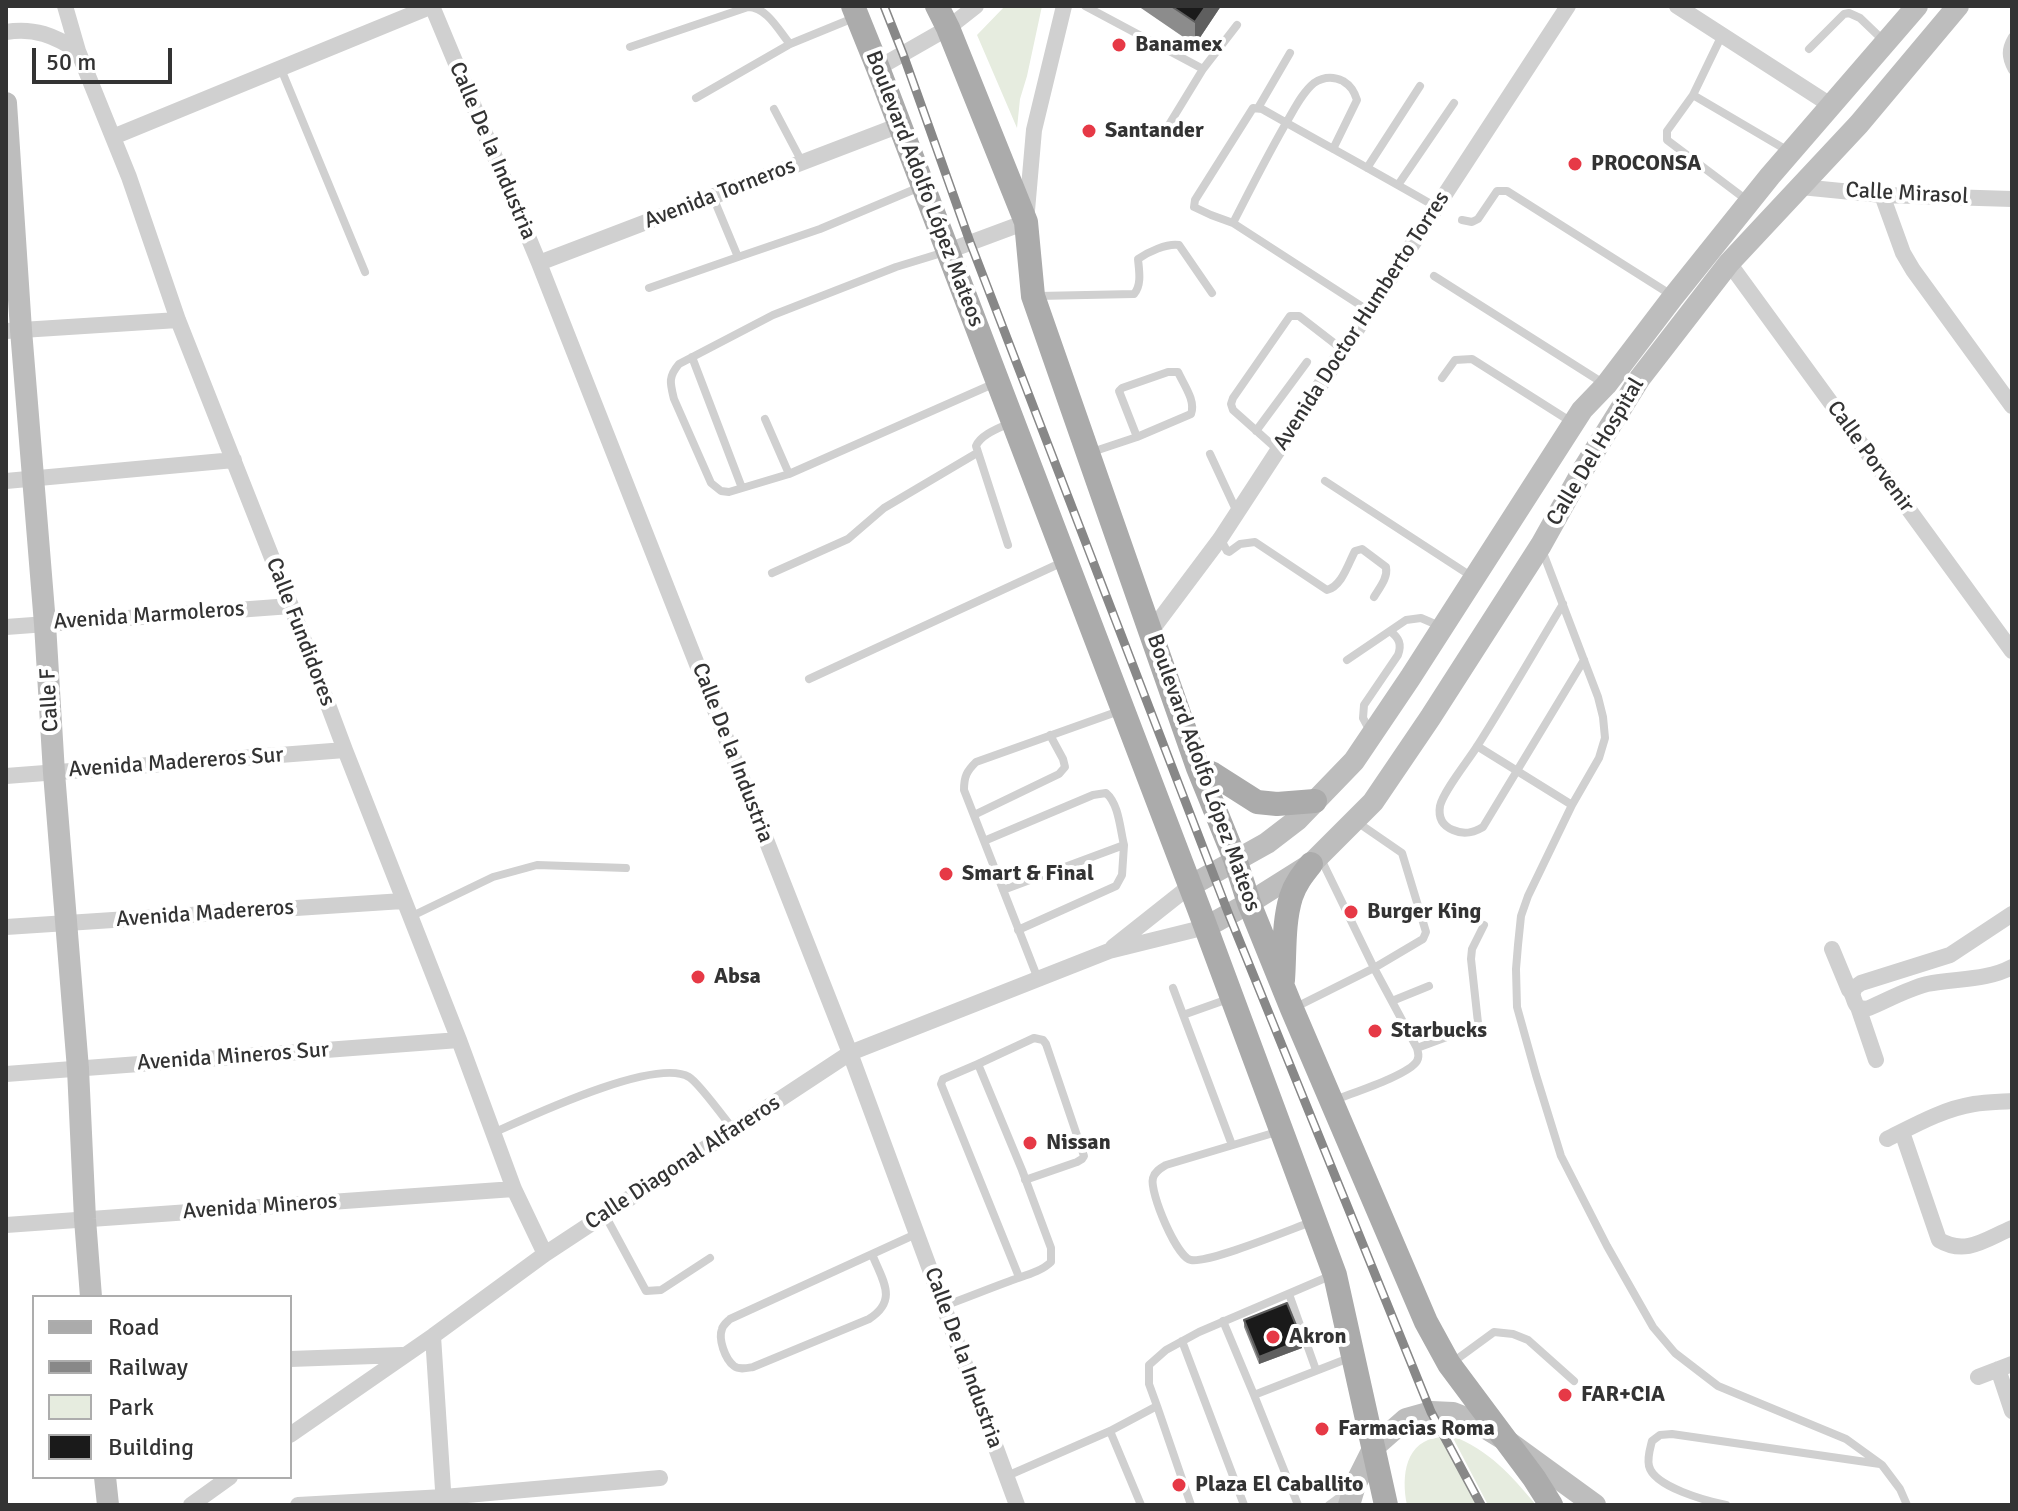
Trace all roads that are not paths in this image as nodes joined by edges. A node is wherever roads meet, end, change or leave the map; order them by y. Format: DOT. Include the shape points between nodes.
graph roads {
  1 [pos="65,6"];
  2 [pos="432,6"];
  3 [pos="937,6"];
  4 [pos="976,6"];
  5 [pos="1064,6"];
  6 [pos="1085,6"];
  7 [pos="1568,6"];
  8 [pos="1917,6"];
  9 [pos="1958,6"];
  10 [pos="1680,7"];
  11 [pos="855,12"];
  12 [pos="1237,25"];
  13 [pos="948,28"];
  14 [pos="6,32"];
  15 [pos="1722,35"];
  16 [pos="2012,37"];
  17 [pos="1886,43"];
  18 [pos="790,44"];
  19 [pos="630,47"];
  20 [pos="1809,49"];
  21 [pos="78,51"];
  22 [pos="1290,53"];
  23 [pos="281,68"];
  24 [pos="878,68"];
  25 [pos="1203,69"];
  26 [pos="2012,70"];
  27 [pos="1420,86"];
  28 [pos="1693,95"];
  29 [pos="696,98"];
  30 [pos="6,103"];
  31 [pos="1454,103"];
  32 [pos="1832,106"];
  33 [pos="1258,108"];
  34 [pos="774,109"];
  35 [pos="1170,123"];
  36 [pos="1286,123"];
  37 [pos="900,125"];
  38 [pos="113,137"];
  39 [pos="1333,149"];
  40 [pos="1791,152"];
  41 [pos="803,162"];
  42 [pos="1367,168"];
  43 [pos="9,182"];
  44 [pos="1398,185"];
  45 [pos="923,186"];
  46 [pos="1801,187"];
  47 [pos="1882,195"];
  48 [pos="713,197"];
  49 [pos="2012,199"];
  50 [pos="1749,202"];
  51 [pos="1436,207"];
  52 [pos="1462,220"];
  53 [pos="1026,222"];
  54 [pos="1233,223"];
  55 [pos="948,251"];
  56 [pos="738,257"];
  57 [pos="539,263"];
  58 [pos="1729,263"];
  59 [pos="365,272"];
  60 [pos="1434,276"];
  61 [pos="649,288"];
  62 [pos="1212,293"];
  63 [pos="1033,296"];
  64 [pos="1673,297"];
  65 [pos="1369,311"];
  66 [pos="178,320"];
  67 [pos="13,330"];
  68 [pos="1343,350"];
  69 [pos="692,357"];
  70 [pos="1307,362"];
  71 [pos="1442,378"];
  72 [pos="998,382"];
  73 [pos="1606,385"];
  74 [pos="2012,406"];
  75 [pos="765,419"];
  76 [pos="1013,422"];
  77 [pos="1574,423"];
  78 [pos="1256,431"];
  79 [pos="1137,437"];
  80 [pos="1278,450"];
  81 [pos="977,453"];
  82 [pos="1087,454"];
  83 [pos="1210,454"];
  84 [pos="234,460"];
  85 [pos="789,474"];
  86 [pos="34,479"];
  87 [pos="6,481"];
  88 [pos="1325,481"];
  89 [pos="742,488"];
  90 [pos="1238,512"];
  91 [pos="1220,539"];
  92 [pos="1008,545"];
  93 [pos="1541,545"];
  94 [pos="1066,561"];
  95 [pos="772,573"];
  96 [pos="1474,578"];
  97 [pos="1374,597"];
  98 [pos="1563,604"];
  99 [pos="291,606"];
  100 [pos="45,624"];
  101 [pos="6,627"];
  102 [pos="1443,627"];
  103 [pos="1151,631"];
  104 [pos="1390,631"];
  105 [pos="2012,651"];
  106 [pos="1347,660"];
  107 [pos="1584,660"];
  108 [pos="809,679"];
  109 [pos="1123,709"];
  110 [pos="1372,734"];
  111 [pos="1050,735"];
  112 [pos="1477,746"];
  113 [pos="345,750"];
  114 [pos="1198,768"];
  115 [pos="1517,770"];
  116 [pos="54,773"];
  117 [pos="6,776"];
  118 [pos="1315,801"];
  119 [pos="1572,805"];
  120 [pos="974,815"];
  121 [pos="1356,821"];
  122 [pos="984,841"];
  123 [pos="1124,845"];
  124 [pos="1235,859"];
  125 [pos="1315,860"];
  126 [pos="626,868"];
  127 [pos="1190,886"];
  128 [pos="1003,890"];
  129 [pos="1249,903"];
  130 [pos="407,909"];
  131 [pos="2012,914"];
  132 [pos="66,924"];
  133 [pos="1484,925"];
  134 [pos="6,927"];
  135 [pos="1206,927"];
  136 [pos="1018,930"];
  137 [pos="1832,949"];
  138 [pos="1109,951"];
  139 [pos="1950,955"];
  140 [pos="2012,967"];
  141 [pos="1374,968"];
  142 [pos="1038,979"];
  143 [pos="1956,979"];
  144 [pos="1282,986"];
  145 [pos="1429,986"];
  146 [pos="1173,988"];
  147 [pos="1232,998"];
  148 [pos="1856,1000"];
  149 [pos="1392,1001"];
  150 [pos="1292,1009"];
  151 [pos="1183,1015"];
  152 [pos="459,1040"];
  153 [pos="1417,1048"];
  154 [pos="850,1053"];
  155 [pos="1876,1060"];
  156 [pos="978,1064"];
  157 [pos="78,1069"];
  158 [pos="6,1074"];
  159 [pos="1331,1101"];
  160 [pos="2012,1101"];
  161 [pos="734,1130"];
  162 [pos="1281,1130"];
  163 [pos="493,1133"];
  164 [pos="1232,1145"];
  165 [pos="1025,1180"];
  166 [pos="514,1189"];
  167 [pos="605,1215"];
  168 [pos="85,1219"];
  169 [pos="1315,1220"];
  170 [pos="6,1225"];
  171 [pos="2012,1228"];
  172 [pos="917,1234"];
  173 [pos="545,1254"];
  174 [pos="872,1254"];
  175 [pos="710,1258"];
  176 [pos="1335,1275"];
  177 [pos="1019,1277"];
  178 [pos="1289,1294"];
  179 [pos="91,1295"];
  180 [pos="944,1306"];
  181 [pos="1223,1321"];
  182 [pos="433,1336"];
  183 [pos="1182,1341"];
  184 [pos="403,1355"];
  185 [pos="1354,1357"];
  186 [pos="292,1359"];
  187 [pos="1449,1364"];
  188 [pos="2005,1367"];
  189 [pos="1316,1370"];
  190 [pos="1978,1377"];
  191 [pos="1574,1381"];
  192 [pos="1254,1395"];
  193 [pos="1157,1406"];
  194 [pos="2012,1411"];
  195 [pos="1110,1431"];
  196 [pos="292,1434"];
  197 [pos="1507,1441"];
  198 [pos="1374,1447"];
  199 [pos="1882,1465"];
  200 [pos="1007,1476"];
  201 [pos="660,1478"];
  202 [pos="105,1479"];
  203 [pos="227,1479"];
  204 [pos="1352,1495"];
  205 [pos="444,1501"];
  206 [pos="108,1505"];
  207 [pos="191,1505"];
  208 [pos="298,1505"];
  209 [pos="1017,1505"];
  210 [pos="1141,1505"];
  211 [pos="1191,1505"];
  212 [pos="1244,1505"];
  213 [pos="1298,1505"];
  214 [pos="1329,1505"];
  215 [pos="1386,1505"];
  216 [pos="1551,1505"];
  217 [pos="1595,1505"];
  218 [pos="1726,1505"];
  219 [pos="1907,1505"];
  1 -- 21 [label="street, Calle Fundidores"];
  2 -- 23 [label="street"];
  2 -- 57 [label="street, Calle De la Industria"];
  3 -- 13 [label="main road, Boulevard Adolfo López Mateos"];
  4 -- 13 [label="street"];
  5 -- 53 [label="street" via="1034,130"];
  6 -- 25 [label="lane"];
  7 -- 51 [label="street, Avenida Doctor Humberto Torres"];
  8 -- 17 [label="street, Calle Del Hospital"];
  9 -- 46 [label="street, Calle Del Hospital"];
  10 -- 15 [label="street"];
  11 -- 18 [label="lane"];
  11 -- 24 [label="main road, Boulevard Adolfo López Mateos"];
  12 -- 25 [label="lane"];
  13 -- 24 [label="street"];
  13 -- 53 [label="main road, Boulevard Adolfo López Mateos"];
  14 -- 21 [label="street" via="44,33"];
  15 -- 28 [label="lane"];
  15 -- 32 [label="street"];
  16 -- 26 [label="lane" via="2006,57"];
  17 -- 20 [label="lane" via="1849,13"];
  17 -- 32 [label="street, Calle Del Hospital"];
  18 -- 19 [label="lane" via="762,11 748,7"];
  18 -- 29 [label="lane"];
  21 -- 38 [label="street, Calle Fundidores"];
  22 -- 33 [label="lane"];
  23 -- 38 [label="street"];
  23 -- 59 [label="lane"];
  24 -- 37 [label="main road, Boulevard Adolfo López Mateos"];
  25 -- 35 [label="lane"];
  27 -- 42 [label="lane"];
  28 -- 40 [label="lane"];
  28 -- 50 [label="lane" via="1667,131 1667,140"];
  30 -- 43 [label="street, Calle F"];
  31 -- 44 [label="lane"];
  32 -- 40 [label="street, Calle Del Hospital"];
  33 -- 36 [label="lane"];
  33 -- 54 [label="lane" via="1253,108 1194,204"];
  34 -- 41 [label="lane"];
  36 -- 39 [label="lane"];
  36 -- 39 [label="lane" via="1316,81 1326,77 1346,83 1357,100"];
  36 -- 54 [label="lane"];
  37 -- 41 [label="street, Avenida Torneros"];
  37 -- 45 [label="main road, Boulevard Adolfo López Mateos"];
  38 -- 66 [label="street, Calle Fundidores"];
  39 -- 42 [label="lane"];
  40 -- 46 [label="street"];
  40 -- 50 [label="street, Calle Del Hospital"];
  41 -- 48 [label="street, Avenida Torneros"];
  42 -- 44 [label="lane"];
  43 -- 67 [label="street, Calle F"];
  44 -- 51 [label="lane"];
  45 -- 55 [label="main road, Boulevard Adolfo López Mateos"];
  45 -- 56 [label="lane"];
  46 -- 47 [label="street, Calle Mirasol"];
  46 -- 58 [label="street, Calle Del Hospital"];
  47 -- 49 [label="street, Calle Mirasol"];
  47 -- 74 [label="street" via="1913,270"];
  48 -- 56 [label="lane"];
  48 -- 57 [label="street, Avenida Torneros"];
  50 -- 64 [label="street, Calle Del Hospital"];
  51 -- 65 [label="street, Avenida Doctor Humberto Torres"];
  52 -- 64 [label="lane" via="1478,219 1497,191 1507,191"];
  53 -- 55 [label="street"];
  53 -- 63 [label="main road, Boulevard Adolfo López Mateos"];
  54 -- 65 [label="lane"];
  55 -- 69 [label="lane" via="773,315"];
  55 -- 72 [label="main road, Boulevard Adolfo López Mateos"];
  56 -- 61 [label="lane"];
  57 -- 154 [label="street, Calle De la Industria"];
  58 -- 93 [label="street, Calle Del Hospital" via="1640,378"];
  58 -- 105 [label="street, Calle Porvenir"];
  60 -- 73 [label="lane"];
  62 -- 63 [label="lane" via="1174,244 1138,259 1134,294"];
  63 -- 82 [label="main road, Boulevard Adolfo López Mateos"];
  64 -- 73 [label="street, Calle Del Hospital"];
  65 -- 68 [label="street, Avenida Doctor Humberto Torres"];
  66 -- 67 [label="street"];
  66 -- 84 [label="street, Calle Fundidores"];
  67 -- 86 [label="street, Calle F"];
  68 -- 78 [label="lane" via="1299,316 1290,316 1231,404"];
  68 -- 80 [label="street, Avenida Doctor Humberto Torres"];
  69 -- 89 [label="lane"];
  69 -- 89 [label="lane" via="671,373 674,399 711,483 721,491"];
  70 -- 78 [label="lane"];
  71 -- 77 [label="lane" via="1455,360 1472,359"];
  72 -- 76 [label="main road, Boulevard Adolfo López Mateos"];
  72 -- 85 [label="lane"];
  73 -- 77 [label="street, Calle Del Hospital"];
  75 -- 85 [label="lane"];
  76 -- 81 [label="lane" via="978,440"];
  76 -- 94 [label="main road, Boulevard Adolfo López Mateos"];
  77 -- 96 [label="street, Calle Del Hospital"];
  78 -- 80 [label="lane"];
  79 -- 79 [label="lane" via="1191,414 1192,402 1178,372 1119,391"];
  79 -- 82 [label="lane"];
  80 -- 90 [label="street, Avenida Doctor Humberto Torres"];
  81 -- 92 [label="lane"];
  81 -- 95 [label="lane" via="884,508 848,539"];
  82 -- 103 [label="main road, Boulevard Adolfo López Mateos"];
  83 -- 90 [label="lane"];
  84 -- 86 [label="street"];
  84 -- 99 [label="street, Calle Fundidores"];
  85 -- 89 [label="lane"];
  86 -- 87 [label="street"];
  86 -- 100 [label="street, Calle F"];
  88 -- 96 [label="lane"];
  90 -- 91 [label="street, Avenida Doctor Humberto Torres"];
  91 -- 97 [label="lane" via="1229,552 1255,542 1327,590 1339,583 1355,551 1362,549 1387,570"];
  91 -- 103 [label="street, Avenida Doctor Humberto Torres"];
  93 -- 98 [label="lane"];
  93 -- 121 [label="street, Calle Del Hospital" via="1400,764"];
  94 -- 108 [label="lane"];
  94 -- 109 [label="main road, Boulevard Adolfo López Mateos"];
  96 -- 102 [label="street, Calle Del Hospital"];
  98 -- 107 [label="lane"];
  98 -- 112 [label="lane"];
  99 -- 100 [label="street, Avenida Marmoleros"];
  99 -- 113 [label="street, Calle Fundidores"];
  100 -- 101 [label="street, Avenida Marmoleros"];
  100 -- 116 [label="street, Calle F"];
  102 -- 104 [label="lane" via="1414,618"];
  102 -- 110 [label="street, Calle Del Hospital"];
  103 -- 114 [label="main road, Boulevard Adolfo López Mateos"];
  104 -- 106 [label="lane"];
  104 -- 110 [label="lane" via="1398,637 1400,649 1364,705 1363,718"];
  107 -- 115 [label="lane"];
  107 -- 119 [label="lane" via="1605,738"];
  109 -- 111 [label="lane"];
  109 -- 127 [label="main road, Boulevard Adolfo López Mateos"];
  110 -- 118 [label="street, Calle Del Hospital"];
  111 -- 120 [label="lane" via="976,762 967,771 964,790"];
  111 -- 120 [label="lane" via="1065,767 1059,774"];
  112 -- 115 [label="lane"];
  112 -- 115 [label="lane" via="1440,802 1448,828 1461,834 1483,827"];
  113 -- 116 [label="street, Avenida Madereros Sur"];
  113 -- 130 [label="street, Calle Fundidores"];
  114 -- 118 [label="main road" via="1257,802"];
  114 -- 124 [label="main road, Boulevard Adolfo López Mateos"];
  115 -- 119 [label="lane"];
  116 -- 117 [label="street, Avenida Madereros Sur"];
  116 -- 132 [label="street, Calle F"];
  118 -- 124 [label="street, Calle Del Hospital" via="1267,843"];
  119 -- 199 [label="lane" via="1521,916 1516,969 1517,1007 1561,1156 1653,1327 1675,1353 1718,1386 1846,1439"];
  120 -- 122 [label="lane"];
  121 -- 125 [label="street, Calle Del Hospital"];
  121 -- 141 [label="lane" via="1402,853 1426,932 1423,939"];
  122 -- 123 [label="lane" via="1106,793 1117,811"];
  122 -- 128 [label="lane"];
  123 -- 128 [label="lane"];
  123 -- 136 [label="lane" via="1116,886"];
  124 -- 127 [label="street, Calle Del Hospital"];
  124 -- 129 [label="main road, Boulevard Adolfo López Mateos"];
  125 -- 129 [label="street, Calle Del Hospital"];
  125 -- 141 [label="lane"];
  125 -- 144 [label="main road" via="1291,896"];
  126 -- 130 [label="lane" via="537,865"];
  127 -- 135 [label="main road, Boulevard Adolfo López Mateos"];
  127 -- 138 [label="street, Calle Diagonal Alfareros"];
  128 -- 136 [label="lane"];
  129 -- 135 [label="street, Calle Del Hospital"];
  129 -- 144 [label="main road, Boulevard Adolfo López Mateos"];
  130 -- 132 [label="street, Avenida Madereros"];
  130 -- 152 [label="street, Calle Fundidores"];
  131 -- 139 [label="street"];
  132 -- 134 [label="street, Avenida Madereros"];
  132 -- 157 [label="street, Calle F"];
  133 -- 153 [label="lane" via="1472,949 1478,1023"];
  135 -- 138 [label="street, Calle Diagonal Alfareros"];
  135 -- 147 [label="main road, Boulevard Adolfo López Mateos"];
  136 -- 142 [label="lane"];
  137 -- 148 [label="street"];
  138 -- 142 [label="street, Calle Diagonal Alfareros"];
  139 -- 143 [label="street"];
  139 -- 148 [label="street" via="1861,983 1854,988"];
  140 -- 143 [label="street" via="1986,977"];
  141 -- 149 [label="lane"];
  141 -- 150 [label="lane"];
  142 -- 154 [label="street, Calle Diagonal Alfareros"];
  143 -- 148 [label="street" via="1916,987 1866,1009"];
  144 -- 150 [label="main road, Boulevard Adolfo López Mateos"];
  145 -- 149 [label="lane"];
  146 -- 151 [label="lane"];
  147 -- 151 [label="lane"];
  147 -- 162 [label="main road, Boulevard Adolfo López Mateos"];
  148 -- 155 [label="street"];
  149 -- 153 [label="lane"];
  150 -- 159 [label="main road, Boulevard Adolfo López Mateos"];
  151 -- 164 [label="lane"];
  152 -- 157 [label="street, Avenida Mineros Sur"];
  152 -- 163 [label="street, Calle Fundidores"];
  153 -- 159 [label="lane" via="1417,1061 1397,1075"];
  154 -- 161 [label="street, Calle Diagonal Alfareros"];
  154 -- 172 [label="street, Calle De la Industria"];
  156 -- 165 [label="lane"];
  156 -- 165 [label="lane" via="1034,1038 1046,1044 1084,1156"];
  156 -- 177 [label="lane" via="941,1084"];
  157 -- 158 [label="street, Avenida Mineros Sur"];
  157 -- 168 [label="street, Calle F"];
  159 -- 187 [label="main road, Boulevard Adolfo López Mateos"];
  160 -- 171 [label="street" via="1954,1109 1894,1136 1939,1240 1967,1248"];
  161 -- 163 [label="lane" via="689,1077 673,1073 577,1095"];
  161 -- 167 [label="street, Calle Diagonal Alfareros"];
  162 -- 164 [label="lane"];
  162 -- 169 [label="main road, Boulevard Adolfo López Mateos"];
  163 -- 166 [label="street, Calle Fundidores"];
  164 -- 169 [label="lane" via="1166,1165 1153,1176 1167,1225 1184,1258 1200,1260"];
  165 -- 177 [label="lane" via="1052,1256 1047,1267"];
  166 -- 168 [label="street, Avenida Mineros"];
  166 -- 173 [label="street, Calle Fundidores"];
  167 -- 173 [label="street, Calle Diagonal Alfareros"];
  167 -- 175 [label="lane" via="646,1291 661,1290"];
  168 -- 170 [label="street, Avenida Mineros"];
  168 -- 179 [label="street, Calle F"];
  169 -- 176 [label="main road, Boulevard Adolfo López Mateos"];
  172 -- 174 [label="lane"];
  172 -- 180 [label="street, Calle De la Industria"];
  173 -- 182 [label="street, Calle Diagonal Alfareros"];
  174 -- 174 [label="lane" via="730,1319 720,1336 734,1367 753,1367 880,1312 886,1293"];
  176 -- 178 [label="lane"];
  176 -- 185 [label="main road, Boulevard Adolfo López Mateos"];
  177 -- 180 [label="lane"];
  178 -- 181 [label="lane"];
  178 -- 189 [label="lane"];
  180 -- 200 [label="street, Calle De la Industria"];
  181 -- 183 [label="lane"];
  181 -- 192 [label="lane"];
  182 -- 184 [label="street, Calle Diagonal Alfareros"];
  182 -- 205 [label="street"];
  183 -- 193 [label="lane" via="1149,1365"];
  183 -- 212 [label="lane"];
  184 -- 186 [label="street"];
  184 -- 196 [label="street, Calle Diagonal Alfareros"];
  185 -- 189 [label="lane"];
  185 -- 198 [label="main road, Boulevard Adolfo López Mateos"];
  187 -- 191 [label="lane" via="1494,1332 1513,1334 1528,1340"];
  187 -- 197 [label="main road, Boulevard Adolfo López Mateos"];
  188 -- 190 [label="street"];
  188 -- 194 [label="street"];
  189 -- 192 [label="lane"];
  192 -- 213 [label="lane"];
  193 -- 195 [label="lane"];
  193 -- 211 [label="lane"];
  195 -- 200 [label="lane"];
  195 -- 210 [label="lane"];
  197 -- 198 [label="street" via="1453,1413 1431,1412 1406,1419"];
  197 -- 216 [label="main road, Boulevard Adolfo López Mateos"];
  197 -- 217 [label="street"];
  198 -- 204 [label="street"];
  198 -- 215 [label="main road, Boulevard Adolfo López Mateos"];
  199 -- 218 [label="lane" via="1672,1434 1652,1441 1648,1464 1653,1476 1679,1491"];
  199 -- 219 [label="lane"];
  200 -- 209 [label="street, Calle De la Industria"];
  201 -- 205 [label="street"];
  202 -- 206 [label="street"];
  203 -- 207 [label="street"];
  204 -- 214 [label="lane"];
  205 -- 208 [label="street"];
}
